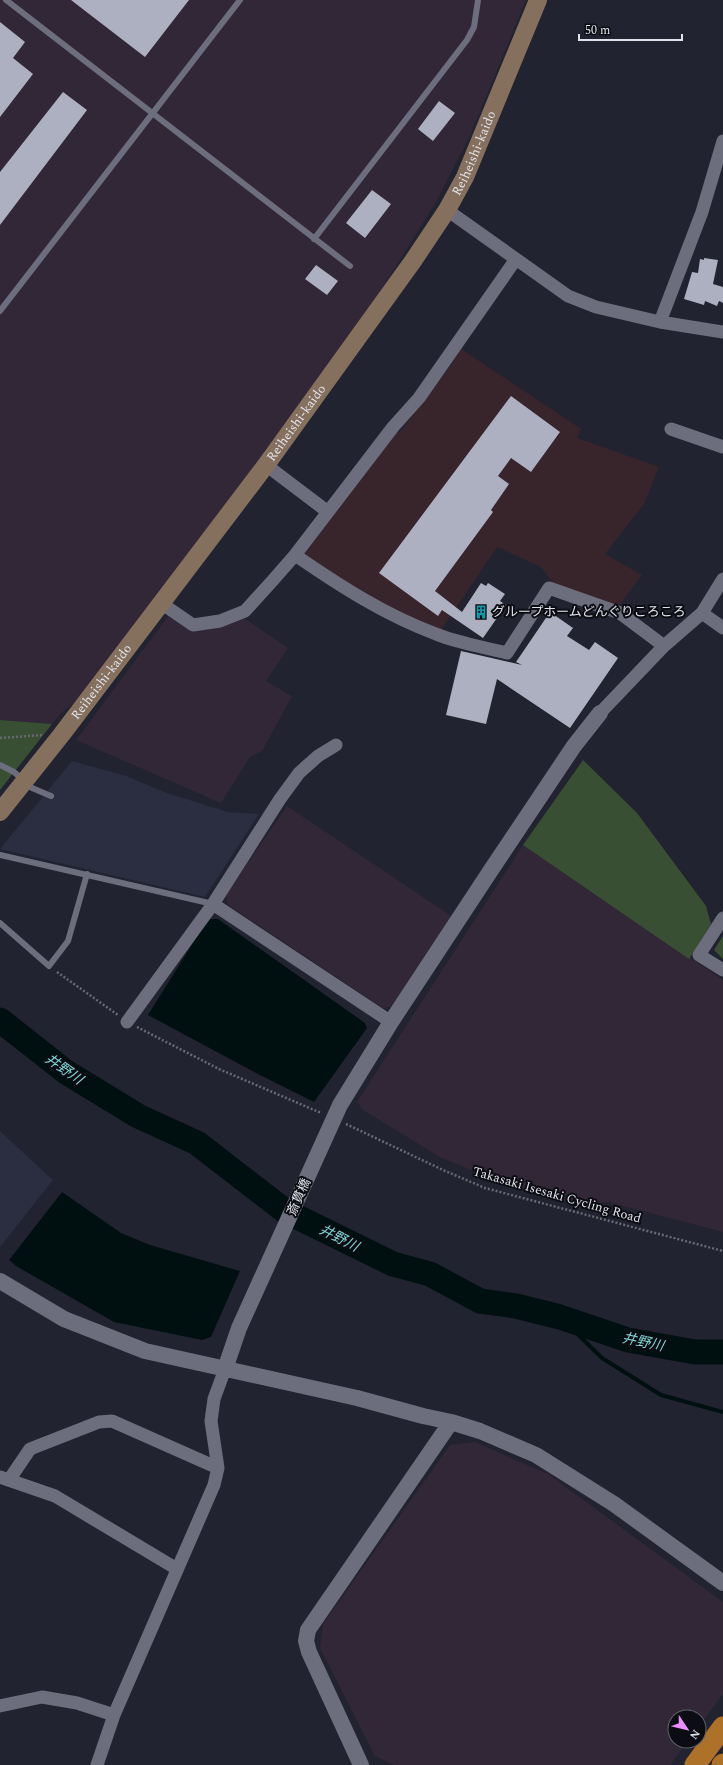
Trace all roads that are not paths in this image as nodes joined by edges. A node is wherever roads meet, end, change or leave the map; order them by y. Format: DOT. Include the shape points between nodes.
graph roads {
  1 [pos="6,0"];
  2 [pos="240,0"];
  3 [pos="478,0"];
  4 [pos="538,0"];
  5 [pos="152,112"];
  6 [pos="723,141"];
  7 [pos="717,181"];
  8 [pos="447,210"];
  9 [pos="314,240"];
  10 [pos="516,259"];
  11 [pos="350,266"];
  12 [pos="0,311"];
  13 [pos="660,322"];
  14 [pos="723,332"];
  15 [pos="671,429"];
  16 [pos="723,447"];
  17 [pos="266,465"];
  18 [pos="328,512"];
  19 [pos="295,555"];
  20 [pos="723,579"];
  21 [pos="161,603"];
  22 [pos="702,612"];
  23 [pos="723,628"];
  24 [pos="664,646"];
  25 [pos="600,713"];
  26 [pos="336,745"];
  27 [pos="0,765"];
  28 [pos="24,782"];
  29 [pos="50,796"];
  30 [pos="0,812"];
  31 [pos="0,855"];
  32 [pos="87,874"];
  33 [pos="213,904"];
  34 [pos="723,918"];
  35 [pos="0,923"];
  36 [pos="723,970"];
  37 [pos="391,1022"];
  38 [pos="131,1024"];
  39 [pos="0,1281"];
  40 [pos="225,1369"];
  41 [pos="451,1422"];
  42 [pos="218,1468"];
  43 [pos="5,1478"];
  44 [pos="177,1569"];
  45 [pos="723,1583"];
  46 [pos="0,1706"];
  47 [pos="114,1715"];
  48 [pos="723,1727"];
  49 [pos="96,1765"];
  50 [pos="361,1765"];
  51 [pos="695,1765"];
  1 -- 5 [label="lane"];
  2 -- 5 [label="lane"];
  3 -- 9 [label="lane" via="474,27 467,40"];
  4 -- 8 [label="main road, Reiheishi-kaido" via="465,177"];
  5 -- 9 [label="lane"];
  5 -- 12 [label="lane"];
  6 -- 7 [label="street"];
  7 -- 13 [label="street"];
  8 -- 10 [label="street"];
  8 -- 17 [label="main road, Reiheishi-kaido"];
  9 -- 11 [label="lane"];
  10 -- 13 [label="street" via="568,296 596,307"];
  10 -- 18 [label="street" via="419,398 393,427"];
  13 -- 14 [label="street"];
  15 -- 16 [label="street"];
  17 -- 18 [label="street"];
  17 -- 21 [label="main road, Reiheishi-kaido"];
  18 -- 19 [label="street"];
  19 -- 21 [label="street" via="245,611 220,621 193,625"];
  19 -- 24 [label="street" via="347,591 387,613 437,635 507,653 549,588 620,612"];
  20 -- 22 [label="street"];
  21 -- 28 [label="main road, Reiheishi-kaido"];
  22 -- 23 [label="street"];
  22 -- 24 [label="street"];
  24 -- 25 [label="street"];
  25 -- 37 [label="street, 斎貫橋" via="574,746"];
  26 -- 33 [label="street" via="318,756 299,773"];
  27 -- 28 [label="lane" via="14,772"];
  28 -- 29 [label="lane"];
  28 -- 30 [label="main road, Reiheishi-kaido"];
  31 -- 32 [label="lane"];
  32 -- 33 [label="lane"];
  32 -- 35 [label="lane" via="68,941 49,966"];
  33 -- 37 [label="street"];
  33 -- 38 [label="street"];
  34 -- 36 [label="street" via="700,955"];
  37 -- 40 [label="street, 斎貫橋" via="340,1105 239,1328"];
  39 -- 40 [label="street" via="71,1322 144,1351"];
  40 -- 41 [label="street"];
  40 -- 42 [label="street" via="214,1399 211,1421"];
  41 -- 45 [label="street" via="480,1431 536,1455 614,1504"];
  41 -- 50 [label="street" via="308,1630 306,1640 309,1652"];
  42 -- 43 [label="street" via="112,1421 105,1421 30,1449"];
  42 -- 44 [label="street" via="214,1485"];
  43 -- 44 [label="street" via="54,1496"];
  44 -- 47 [label="street"];
  46 -- 47 [label="street" via="42,1697 78,1703"];
  47 -- 49 [label="street"];
  48 -- 51 [label="highway"];
}
